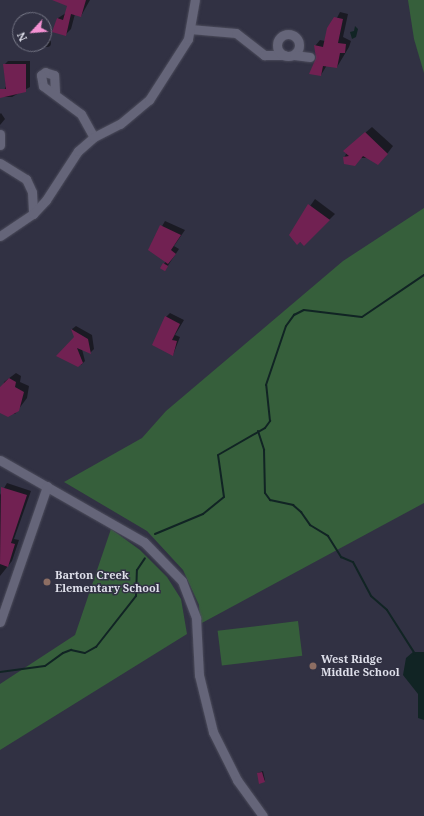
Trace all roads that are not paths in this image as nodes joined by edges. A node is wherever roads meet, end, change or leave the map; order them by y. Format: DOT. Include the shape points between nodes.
graph roads {
  1 [pos="195,0"];
  2 [pos="190,29"];
  3 [pos="284,55"];
  4 [pos="294,55"];
  5 [pos="310,57"];
  6 [pos="56,92"];
  7 [pos="0,134"];
  8 [pos="94,137"];
  9 [pos="0,145"];
  10 [pos="0,163"];
  11 [pos="33,214"];
  12 [pos="0,236"];
  13 [pos="0,460"];
  14 [pos="47,486"];
  15 [pos="0,622"];
  16 [pos="263,816"];
  1 -- 2 [label="street"];
  2 -- 3 [label="street" via="236,34 255,51 264,55"];
  2 -- 8 [label="street" via="168,74 149,100 120,124"];
  3 -- 4 [label="street"];
  3 -- 4 [label="street" via="277,42 288,33 299,42"];
  4 -- 5 [label="street"];
  6 -- 8 [label="street" via="81,114"];
  7 -- 9 [label="street"];
  8 -- 11 [label="street" via="78,151"];
  10 -- 11 [label="street" via="26,179 32,192"];
  11 -- 12 [label="street"];
  13 -- 14 [label="street"];
  14 -- 15 [label="street"];
  14 -- 16 [label="street" via="144,542 182,581 196,618 200,675 213,732 237,780"];
}
